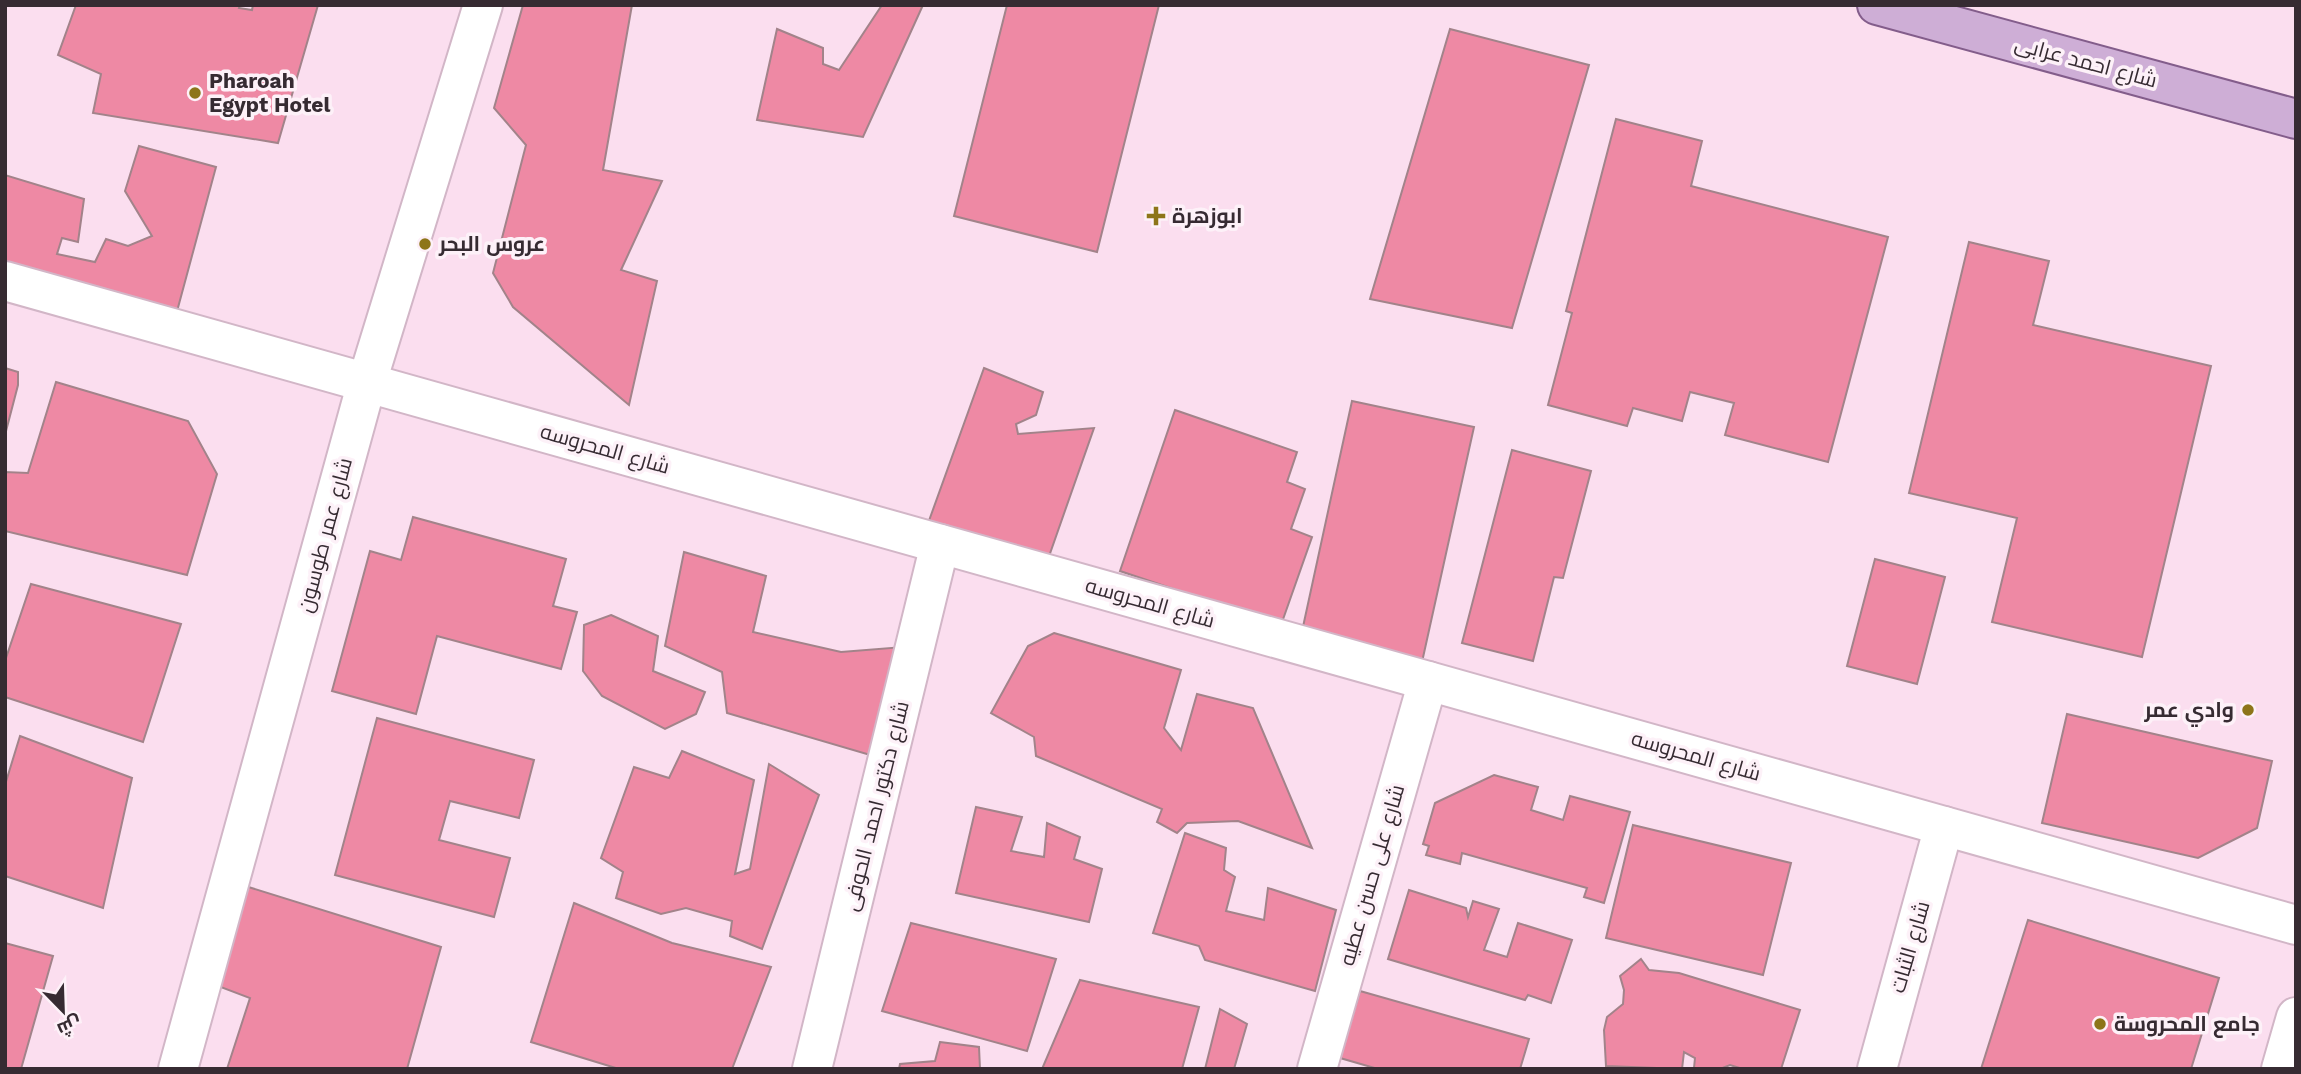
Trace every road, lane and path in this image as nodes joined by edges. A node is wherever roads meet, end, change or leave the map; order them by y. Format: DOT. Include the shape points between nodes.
graph roads {
  1 [pos="483,5"];
  2 [pos="1877,5"];
  3 [pos="2296,119"];
  4 [pos="5,281"];
  5 [pos="367,383"];
  6 [pos="940,544"];
  7 [pos="1428,681"];
  8 [pos="1944,826"];
  9 [pos="2296,925"];
  10 [pos="2296,1017"];
  11 [pos="178,1069"];
  12 [pos="812,1069"];
  13 [pos="1317,1069"];
  14 [pos="1877,1069"];
  15 [pos="2281,1069"];
  1 -- 5 [label="street, شارع عمر طوسون"];
  2 -- 3 [label="main road, شارع احمد عرابى"];
  4 -- 5 [label="street, شارع المحروسه"];
  5 -- 6 [label="street, شارع المحروسه"];
  5 -- 11 [label="street, شارع عمر طوسون"];
  6 -- 7 [label="street, شارع المحروسه"];
  6 -- 12 [label="street, شارع دكتور احمد الحوفى"];
  7 -- 8 [label="street, شارع المحروسه"];
  7 -- 13 [label="street, شارع على حسن عطيه"];
  8 -- 9 [label="street, شارع المحروسه"];
  8 -- 14 [label="street, شارع الثبات"];
  10 -- 15 [label="street"];
}
